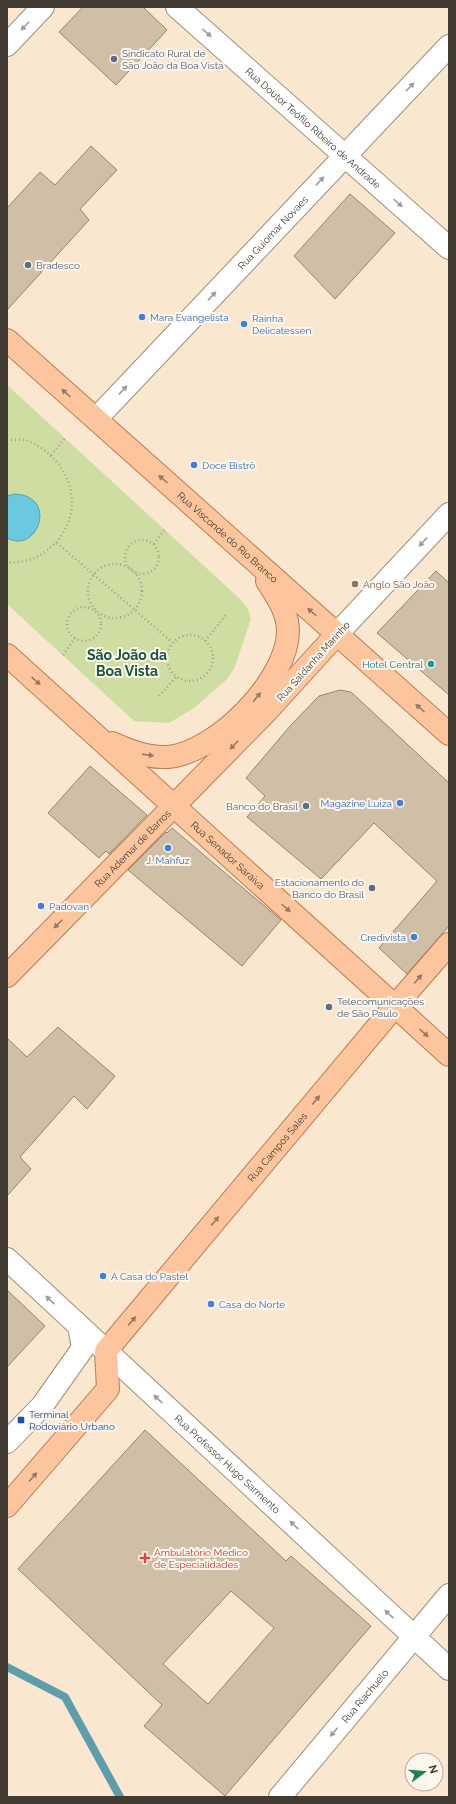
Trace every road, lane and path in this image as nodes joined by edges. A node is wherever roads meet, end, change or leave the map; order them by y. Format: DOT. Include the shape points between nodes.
graph roads {
  1 [pos="43,7"];
  2 [pos="177,7"];
  3 [pos="7,45"];
  4 [pos="449,46"];
  5 [pos="344,155"];
  6 [pos="449,248"];
  7 [pos="7,340"];
  8 [pos="96,419"];
  9 [pos="65,438"];
  10 [pos="7,440"];
  11 [pos="51,455"];
  12 [pos="449,514"];
  13 [pos="165,529"];
  14 [pos="57,543"];
  15 [pos="154,544"];
  16 [pos="253,559"];
  17 [pos="7,562"];
  18 [pos="128,567"];
  19 [pos="93,575"];
  20 [pos="134,610"];
  21 [pos="97,611"];
  22 [pos="226,616"];
  23 [pos="337,634"];
  24 [pos="76,638"];
  25 [pos="205,641"];
  26 [pos="172,642"];
  27 [pos="7,655"];
  28 [pos="63,655"];
  29 [pos="176,677"];
  30 [pos="159,696"];
  31 [pos="449,734"];
  32 [pos="98,737"];
  33 [pos="174,806"];
  34 [pos="449,944"];
  35 [pos="7,976"];
  36 [pos="395,1006"];
  37 [pos="449,1055"];
  38 [pos="7,1259"];
  39 [pos="79,1326"];
  40 [pos="106,1351"];
  41 [pos="7,1442"];
  42 [pos="7,1506"];
  43 [pos="449,1595"];
  44 [pos="413,1636"];
  45 [pos="449,1669"];
  46 [pos="280,1797"];
  1 -- 3 [label="street, one-way"];
  2 -- 5 [label="street, Rua Doutor Teófilo Ribeiro de Andrade, one-way"];
  5 -- 4 [label="street, Rua Guiomar Novaes, one-way"];
  5 -- 6 [label="street, Rua Doutor Teófilo Ribeiro de Andrade, one-way"];
  8 -- 5 [label="street, Rua Guiomar Novaes, one-way"];
  8 -- 7 [label="main road, Rua Visconde do Rio Branco, one-way"];
  16 -- 8 [label="main road, Rua Visconde do Rio Branco, one-way"];
  9 -- 11 [label="path"];
  10 -- 11 [label="path" via="25,440"];
  11 -- 14 [label="path" via="60,464 70,483 72,504 68,525"];
  12 -- 23 [label="street, Rua Saldanha Marinho, one-way"];
  13 -- 15 [label="path"];
  14 -- 17 [label="path" via="41,555 23,562"];
  14 -- 19 [label="path"];
  15 -- 18 [label="path" via="138,540 128,546 124,556"];
  15 -- 18 [label="path" via="159,554 153,570 137,574"];
  23 -- 16 [label="main road, Rua Visconde do Rio Branco, one-way"];
  32 -- 16 [label="main road, one-way" via="135,753 168,757 206,744 237,721 275,674 284,655 288,631 283,606"];
  18 -- 19 [label="path" via="107,565"];
  18 -- 20 [label="path" via="138,577 141,585 142,594"];
  19 -- 20 [label="path"];
  19 -- 21 [label="path" via="88,582 88,592 89,601"];
  20 -- 21 [label="path" via="127,616 118,618 109,618"];
  20 -- 26 [label="path"];
  21 -- 24 [label="path" via="101,626 96,636 86,640"];
  21 -- 24 [label="path" via="84,607 74,610 70,615 67,625 71,635"];
  22 -- 25 [label="path"];
  31 -- 23 [label="main road, Rua Visconde do Rio Branco, one-way"];
  23 -- 33 [label="main road, Rua Saldanha Marinho, one-way"];
  24 -- 28 [label="path"];
  25 -- 26 [label="path" via="192,635"];
  25 -- 29 [label="path" via="213,656 208,673 193,682"];
  26 -- 29 [label="path" via="168,649 167,664"];
  27 -- 32 [label="main road, Rua Senador Saraiva, one-way"];
  29 -- 30 [label="path"];
  32 -- 33 [label="main road, Rua Senador Saraiva"];
  33 -- 35 [label="main road, Rua Ademar de Barros, one-way"];
  33 -- 36 [label="main road, Rua Senador Saraiva, one-way"];
  36 -- 34 [label="main road, Rua Campos Sales, one-way"];
  36 -- 37 [label="main road, Rua Senador Saraiva, one-way"];
  40 -- 36 [label="main road, Rua Campos Sales, one-way"];
  39 -- 38 [label="street, Rua Professor Hugo Sarmento, one-way"];
  39 -- 40 [label="street, Rua Professor Hugo Sarmento"];
  39 -- 41 [label="street" via="83,1348 42,1406"];
  42 -- 40 [label="main road, one-way" via="108,1389"];
  44 -- 40 [label="street, Rua Professor Hugo Sarmento, one-way"];
  43 -- 44 [label="street, Rua Riachuelo"];
  44 -- 45 [label="street, Rua Professor Hugo Sarmento"];
  44 -- 46 [label="street, Rua Riachuelo, one-way"];
}
